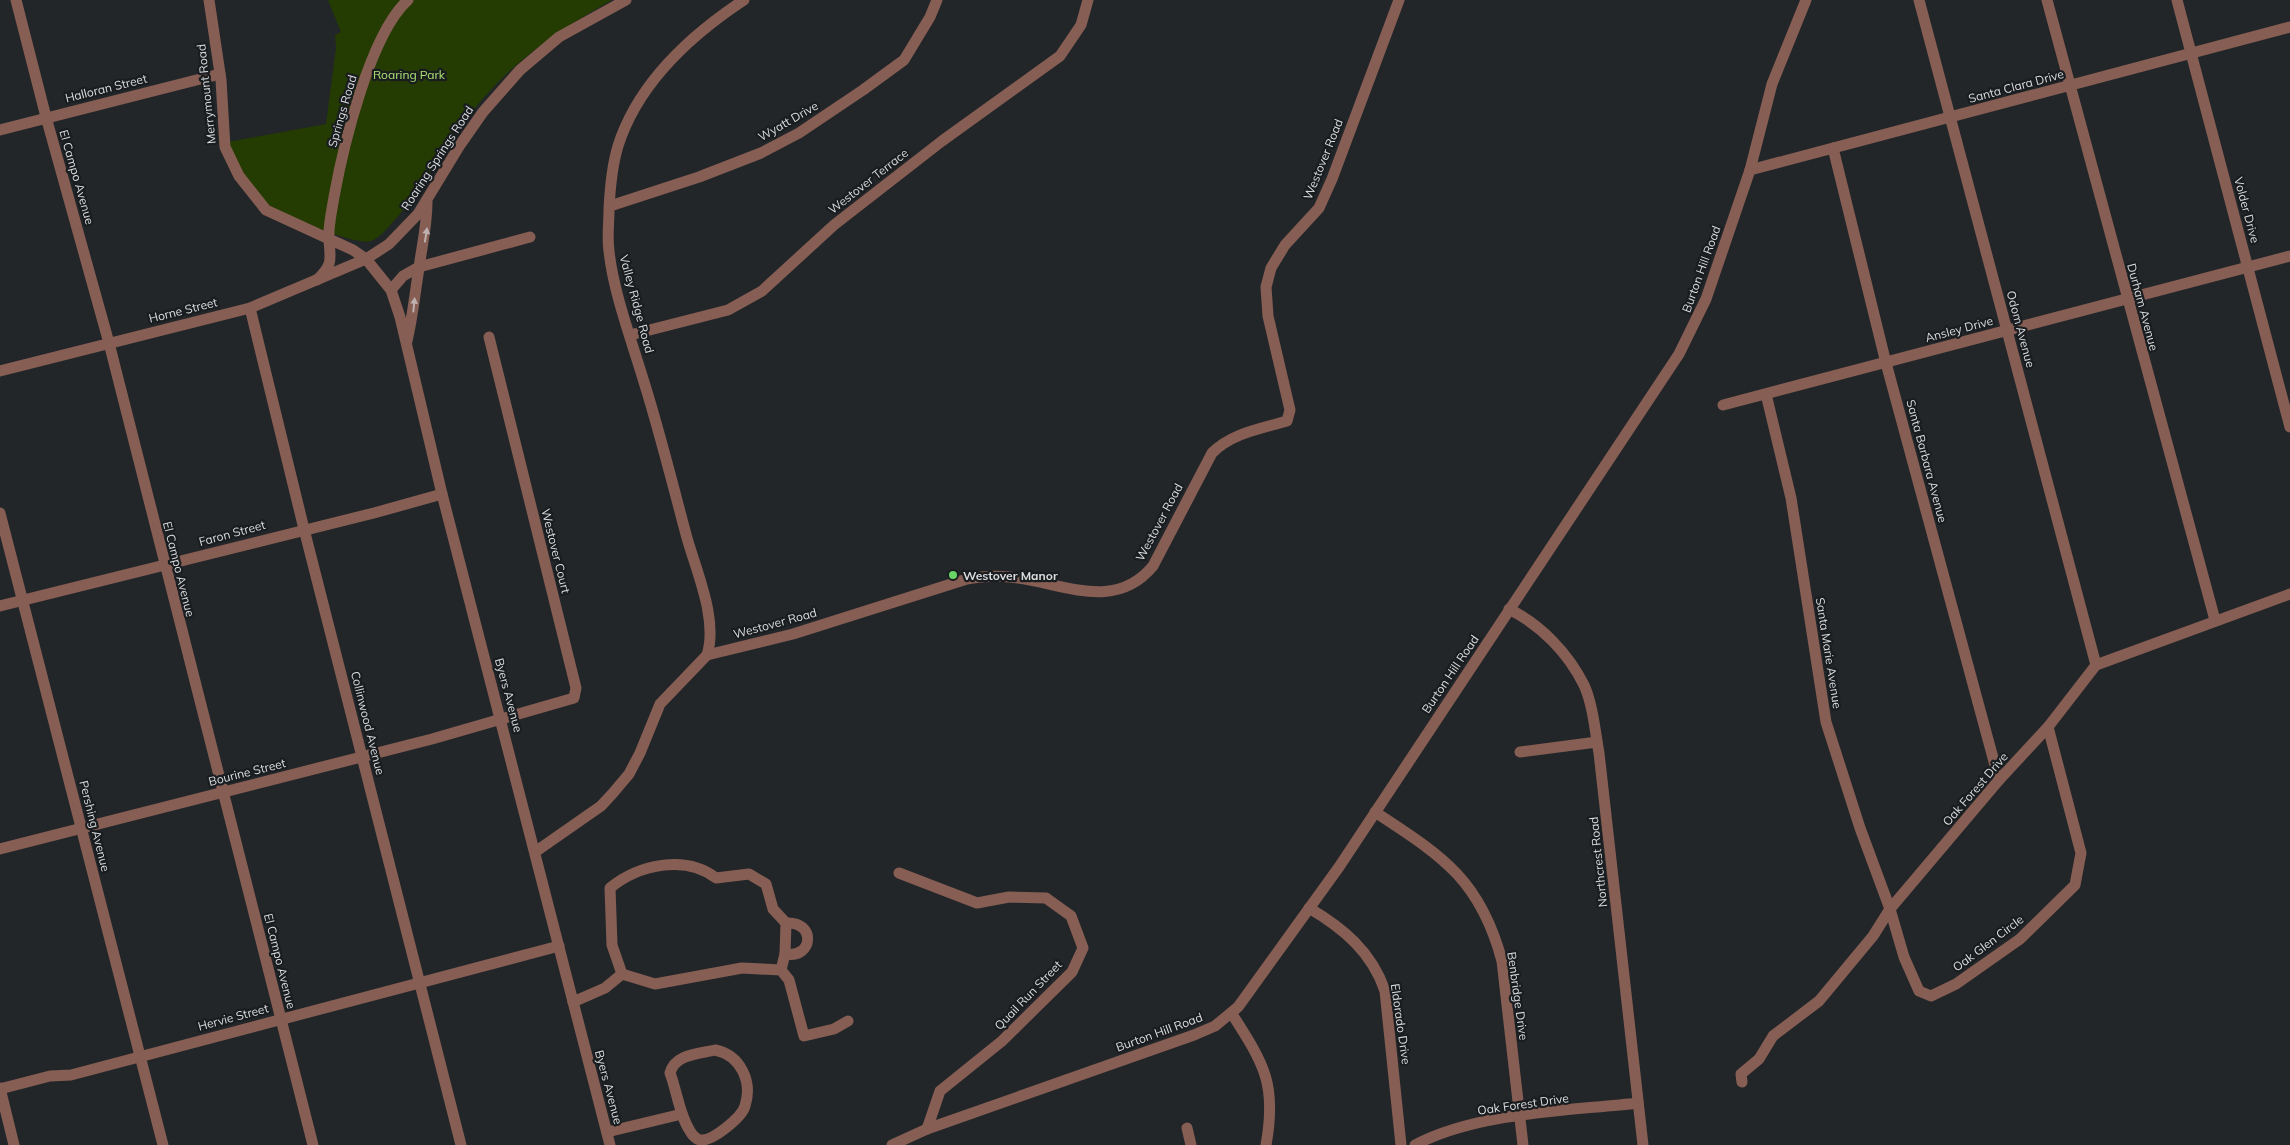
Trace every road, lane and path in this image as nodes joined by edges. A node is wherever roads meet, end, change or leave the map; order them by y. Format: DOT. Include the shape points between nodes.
graph roads {
  1 [pos="16,0"];
  2 [pos="209,0"];
  3 [pos="408,0"];
  4 [pos="626,0"];
  5 [pos="744,0"];
  6 [pos="937,0"];
  7 [pos="1088,0"];
  8 [pos="1399,0"];
  9 [pos="1806,0"];
  10 [pos="1919,0"];
  11 [pos="2047,0"];
  12 [pos="2177,0"];
  13 [pos="2290,27"];
  14 [pos="2191,53"];
  15 [pos="220,74"];
  16 [pos="2069,86"];
  17 [pos="46,117"];
  18 [pos="1950,117"];
  19 [pos="0,130"];
  20 [pos="1833,148"];
  21 [pos="1750,170"];
  22 [pos="427,202"];
  23 [pos="610,206"];
  24 [pos="530,237"];
  25 [pos="329,239"];
  26 [pos="2290,256"];
  27 [pos="366,260"];
  28 [pos="419,266"];
  29 [pos="2248,268"];
  30 [pos="316,281"];
  31 [pos="390,290"];
  32 [pos="2127,300"];
  33 [pos="250,308"];
  34 [pos="2007,331"];
  35 [pos="630,336"];
  36 [pos="489,337"];
  37 [pos="406,342"];
  38 [pos="109,343"];
  39 [pos="1886,363"];
  40 [pos="0,370"];
  41 [pos="1766,394"];
  42 [pos="1723,405"];
  43 [pos="2290,427"];
  44 [pos="442,494"];
  45 [pos="0,513"];
  46 [pos="304,529"];
  47 [pos="164,565"];
  48 [pos="2290,594"];
  49 [pos="22,600"];
  50 [pos="0,606"];
  51 [pos="1509,609"];
  52 [pos="2215,620"];
  53 [pos="707,655"];
  54 [pos="2096,665"];
  55 [pos="501,720"];
  56 [pos="2048,727"];
  57 [pos="1597,742"];
  58 [pos="1520,752"];
  59 [pos="362,757"];
  60 [pos="1999,780"];
  61 [pos="222,793"];
  62 [pos="1375,812"];
  63 [pos="82,829"];
  64 [pos="0,849"];
  65 [pos="535,852"];
  66 [pos="899,873"];
  67 [pos="1309,908"];
  68 [pos="1890,909"];
  69 [pos="786,924"];
  70 [pos="559,946"];
  71 [pos="785,954"];
  72 [pos="781,970"];
  73 [pos="622,974"];
  74 [pos="419,982"];
  75 [pos="573,1002"];
  76 [pos="1232,1014"];
  77 [pos="281,1019"];
  78 [pos="848,1021"];
  79 [pos="140,1056"];
  80 [pos="1742,1082"];
  81 [pos="0,1088"];
  82 [pos="1638,1103"];
  83 [pos="682,1114"];
  84 [pos="1520,1117"];
  85 [pos="1187,1128"];
  86 [pos="927,1129"];
  87 [pos="607,1132"];
  88 [pos="14,1145"];
  89 [pos="163,1145"];
  90 [pos="313,1145"];
  91 [pos="461,1145"];
  92 [pos="610,1145"];
  93 [pos="892,1145"];
  94 [pos="1191,1145"];
  95 [pos="1266,1145"];
  96 [pos="1401,1145"];
  97 [pos="1415,1145"];
  98 [pos="1523,1145"];
  99 [pos="1643,1145"];
  1 -- 17 [label="street, El Campo Avenue"];
  2 -- 15 [label="street, Merrymount Road"];
  3 -- 25 [label="street, Springs Road" via="398,9 364,79 342,157"];
  4 -- 22 [label="street, Roaring Springs Road" via="559,36 520,70 483,112"];
  5 -- 23 [label="street, Valley Ridge Road" via="685,46 642,98 618,144"];
  6 -- 23 [label="street, Wyatt Drive" via="904,60 799,133 761,153 699,177"];
  7 -- 35 [label="street, Westover Terrace" via="1081,25 1060,56 942,141 850,213 762,290 728,310"];
  8 -- 53 [label="street, Westover Road" via="1319,208 1285,245 1271,268 1266,287 1268,316 1290,410 1287,421 1222,442 1212,453 1153,566 1142,578 1127,587 1106,593 1010,577 967,579 793,634"];
  9 -- 21 [label="street, Burton Hill Road" via="1772,84"];
  10 -- 18 [label="street, Odom Avenue"];
  11 -- 16 [label="street, Durham Avenue"];
  12 -- 14 [label="street, Volder Drive"];
  13 -- 14 [label="street, Santa Clara Drive"];
  14 -- 16 [label="street, Santa Clara Drive"];
  14 -- 29 [label="street, Volder Drive"];
  15 -- 17 [label="street, Halloran Street"];
  15 -- 25 [label="street, Merrymount Road" via="225,146 239,176 266,210"];
  16 -- 18 [label="street, Santa Clara Drive"];
  16 -- 32 [label="street, Durham Avenue"];
  17 -- 19 [label="street, Halloran Street"];
  17 -- 38 [label="street, El Campo Avenue"];
  18 -- 20 [label="street, Santa Clara Drive"];
  18 -- 34 [label="street, Odom Avenue"];
  20 -- 21 [label="street, Santa Clara Drive"];
  20 -- 39 [label="street, Santa Barbara Avenue"];
  21 -- 51 [label="street, Burton Hill Road" via="1706,300 1686,340"];
  22 -- 27 [label="street, Roaring Springs Road" via="406,230"];
  28 -- 22 [label="street, one-way" via="427,226"];
  23 -- 35 [label="street, Valley Ridge Road" via="609,251"];
  24 -- 28 [label="street"];
  25 -- 27 [label="street, Merrymount Road"];
  25 -- 30 [label="street, Springs Road" via="330,264"];
  26 -- 29 [label="street, Ansley Drive"];
  27 -- 30 [label="street, Horne Street"];
  27 -- 31 [label="street, Byers Avenue"];
  28 -- 31 [label="street"];
  37 -- 28 [label="street, one-way" via="413,316"];
  29 -- 32 [label="street, Ansley Drive"];
  29 -- 43 [label="street, Volder Drive"];
  30 -- 33 [label="street, Horne Street"];
  31 -- 37 [label="street, Byers Avenue"];
  32 -- 34 [label="street, Ansley Drive"];
  32 -- 52 [label="street, Durham Avenue"];
  33 -- 38 [label="street, Horne Street"];
  33 -- 46 [label="street, Collinwood Avenue"];
  34 -- 39 [label="street, Ansley Drive"];
  34 -- 54 [label="street, Odom Avenue"];
  35 -- 53 [label="street, Valley Ridge Road" via="712,627"];
  36 -- 55 [label="street, Westover Court" via="576,688 570,701"];
  37 -- 44 [label="street, Byers Avenue"];
  38 -- 40 [label="street, Horne Street"];
  38 -- 47 [label="street, El Campo Avenue"];
  39 -- 41 [label="street, Ansley Drive"];
  39 -- 60 [label="street, Santa Barbara Avenue"];
  41 -- 42 [label="street, Ansley Drive"];
  41 -- 68 [label="street, Santa Marie Avenue" via="1791,498 1826,722"];
  44 -- 46 [label="street, Faron Street" via="374,514"];
  44 -- 55 [label="street, Byers Avenue"];
  45 -- 49 [label="street, Pershing Avenue"];
  46 -- 47 [label="street, Faron Street"];
  46 -- 59 [label="street, Collinwood Avenue"];
  47 -- 49 [label="street, Faron Street"];
  47 -- 61 [label="street, El Campo Avenue"];
  48 -- 52 [label="street"];
  49 -- 50 [label="street, Faron Street"];
  49 -- 63 [label="street, Pershing Avenue"];
  51 -- 57 [label="street, Northcrest Road" via="1538,627 1571,664 1584,686"];
  51 -- 62 [label="street, Burton Hill Road"];
  52 -- 54 [label="street"];
  53 -- 65 [label="street" via="660,704 637,760 613,793 601,806"];
  54 -- 56 [label="street, Oak Forest Drive"];
  55 -- 59 [label="street, Bourine Street"];
  55 -- 65 [label="street, Byers Avenue"];
  56 -- 60 [label="street, Oak Forest Drive"];
  56 -- 68 [label="street, Oak Glen Circle" via="2081,853 2075,885 2020,939 1956,984 1930,996 1918,990"];
  57 -- 58 [label="street"];
  57 -- 82 [label="street, Northcrest Road"];
  59 -- 61 [label="street, Bourine Street"];
  59 -- 74 [label="street, Collinwood Avenue"];
  60 -- 68 [label="street, Oak Forest Drive"];
  61 -- 63 [label="street, Bourine Street"];
  61 -- 77 [label="street, El Campo Avenue"];
  62 -- 67 [label="street, Burton Hill Road"];
  62 -- 84 [label="street, Benbridge Drive" via="1435,852 1452,867 1478,902 1502,961"];
  63 -- 64 [label="street, Bourine Street"];
  63 -- 79 [label="street, Pershing Avenue"];
  65 -- 70 [label="street, Byers Avenue"];
  66 -- 86 [label="street, Quail Run Street" via="976,903 1009,897 1046,898 1071,916 1083,948 1072,972 1002,1041 940,1091"];
  67 -- 76 [label="street, Burton Hill Road"];
  67 -- 96 [label="street, Eldorado Drive" via="1353,940 1380,977 1385,991"];
  68 -- 80 [label="street, Oak Forest Drive" via="1873,936 1819,1001 1773,1036 1759,1059 1741,1074"];
  69 -- 71 [label="street"];
  69 -- 71 [label="street" via="801,926 808,940 801,953"];
  69 -- 73 [label="street" via="773,909 766,884 750,874 716,878 689,865 639,871 623,877 610,888 612,945"];
  70 -- 74 [label="street, Hervie Street"];
  70 -- 75 [label="street, Byers Avenue"];
  71 -- 72 [label="street"];
  72 -- 73 [label="street" via="742,968 655,984"];
  72 -- 78 [label="street" via="789,980 804,1036 834,1029"];
  73 -- 75 [label="street" via="605,988"];
  74 -- 77 [label="street, Hervie Street"];
  74 -- 91 [label="street, Collinwood Avenue"];
  75 -- 87 [label="street, Byers Avenue"];
  76 -- 86 [label="street, Burton Hill Road" via="1194,1035"];
  76 -- 95 [label="street" via="1263,1063 1271,1109"];
  77 -- 79 [label="street, Hervie Street"];
  77 -- 90 [label="street, El Campo Avenue"];
  79 -- 81 [label="street, Hervie Street" via="71,1075 50,1076"];
  79 -- 89 [label="street, Pershing Avenue"];
  81 -- 88 [label="street"];
  82 -- 84 [label="street, Oak Forest Drive"];
  82 -- 99 [label="street, Northcrest Road"];
  83 -- 83 [label="street" via="670,1073 672,1065 679,1059 715,1050 735,1058 748,1084 745,1107 738,1118 703,1141 690,1131"];
  83 -- 87 [label="street"];
  84 -- 97 [label="street, Oak Forest Drive" via="1450,1129"];
  84 -- 98 [label="street, Benbridge Drive"];
  85 -- 94 [label="street"];
  86 -- 93 [label="street, Burton Hill Road"];
  87 -- 92 [label="street, Byers Avenue"];
}
